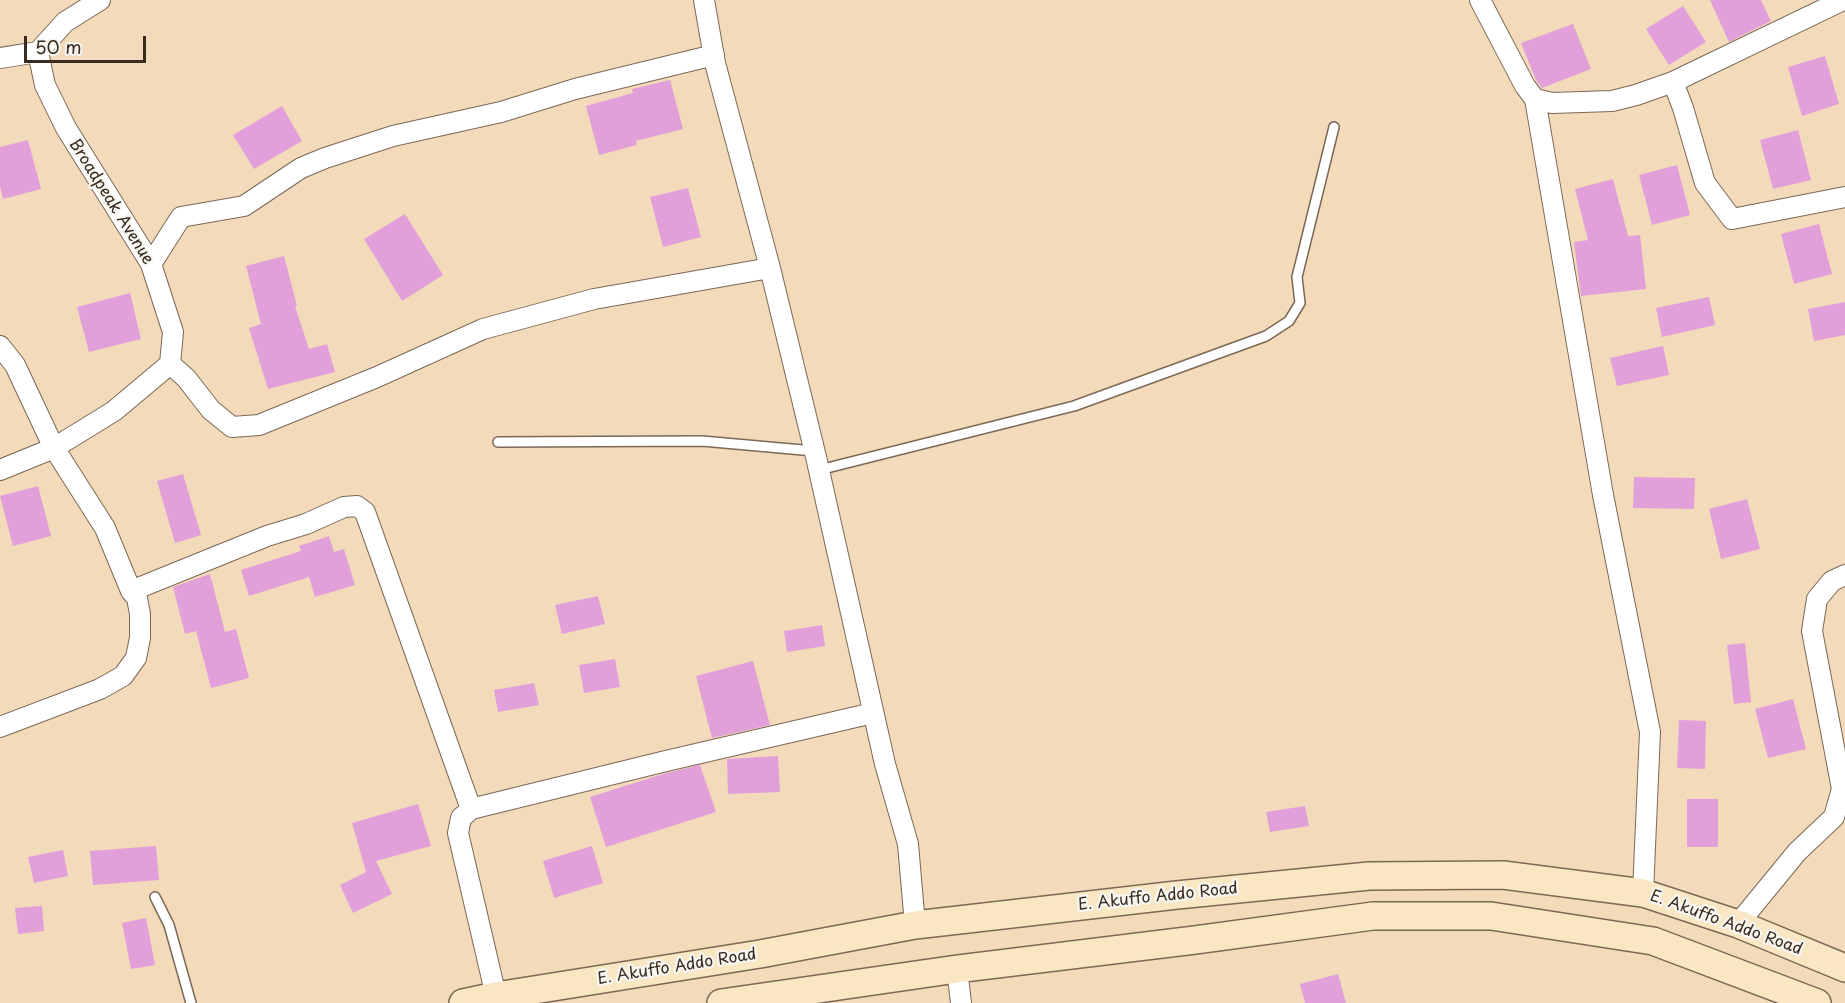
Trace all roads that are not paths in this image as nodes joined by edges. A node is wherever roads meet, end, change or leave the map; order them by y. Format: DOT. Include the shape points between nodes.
graph roads {
  1 [pos="100,0"];
  2 [pos="704,0"];
  3 [pos="1480,0"];
  4 [pos="1843,0"];
  5 [pos="38,52"];
  6 [pos="714,55"];
  7 [pos="0,58"];
  8 [pos="1673,82"];
  9 [pos="1534,99"];
  10 [pos="1334,127"];
  11 [pos="1845,197"];
  12 [pos="151,264"];
  13 [pos="770,268"];
  14 [pos="0,346"];
  15 [pos="170,364"];
  16 [pos="498,442"];
  17 [pos="54,448"];
  18 [pos="817,461"];
  19 [pos="0,470"];
  20 [pos="1845,575"];
  21 [pos="131,591"];
  22 [pos="873,713"];
  23 [pos="0,727"];
  24 [pos="471,809"];
  25 [pos="1643,893"];
  26 [pos="155,897"];
  27 [pos="1738,924"];
  28 [pos="915,925"];
  29 [pos="1845,968"];
  30 [pos="957,969"];
  31 [pos="496,996"];
  32 [pos="191,1003"];
  33 [pos="463,1003"];
  34 [pos="721,1003"];
  35 [pos="961,1003"];
  36 [pos="1817,1003"];
  1 -- 5 [label="street" via="66,22"];
  2 -- 6 [label="street"];
  3 -- 9 [label="street"];
  4 -- 8 [label="street"];
  5 -- 7 [label="street"];
  5 -- 12 [label="street, Broadpeak Avenue" via="45,85 66,128"];
  6 -- 12 [label="street" via="575,89 501,112 393,136 317,161 244,206 181,218"];
  6 -- 13 [label="street"];
  8 -- 9 [label="street" via="1612,100 1552,103"];
  8 -- 11 [label="street" via="1705,183 1732,219"];
  9 -- 25 [label="street" via="1605,507 1650,732"];
  10 -- 18 [label="lane" via="1297,277 1300,303 1289,321 1266,336 1074,406"];
  12 -- 15 [label="street, Broadpeak Avenue" via="173,332"];
  13 -- 15 [label="street" via="594,299 483,329 259,425 232,427 211,410"];
  13 -- 18 [label="street"];
  14 -- 17 [label="street" via="15,365"];
  15 -- 17 [label="street" via="114,411"];
  16 -- 18 [label="lane" via="702,441"];
  17 -- 19 [label="street"];
  17 -- 21 [label="street" via="105,528"];
  18 -- 22 [label="street"];
  20 -- 27 [label="street" via="1832,581 1817,599 1812,631 1842,789 1834,817 1797,852"];
  21 -- 23 [label="street" via="137,598 140,638 136,658 123,676 100,689"];
  21 -- 24 [label="street" via="344,507 357,506 364,512"];
  22 -- 24 [label="street"];
  22 -- 28 [label="street" via="909,844"];
  24 -- 31 [label="street" via="460,818 458,833"];
  25 -- 27 [label="main road, E. Akuffo Addo Road"];
  25 -- 28 [label="main road, E. Akuffo Addo Road" via="1503,875 1369,876"];
  26 -- 32 [label="lane" via="169,925"];
  27 -- 29 [label="main road, E. Akuffo Addo Road"];
  28 -- 31 [label="main road, E. Akuffo Addo Road"];
  30 -- 34 [label="main road"];
  30 -- 35 [label="street"];
  30 -- 36 [label="main road" via="1373,916 1491,916 1653,941"];
  31 -- 33 [label="main road, E. Akuffo Addo Road"];
}
